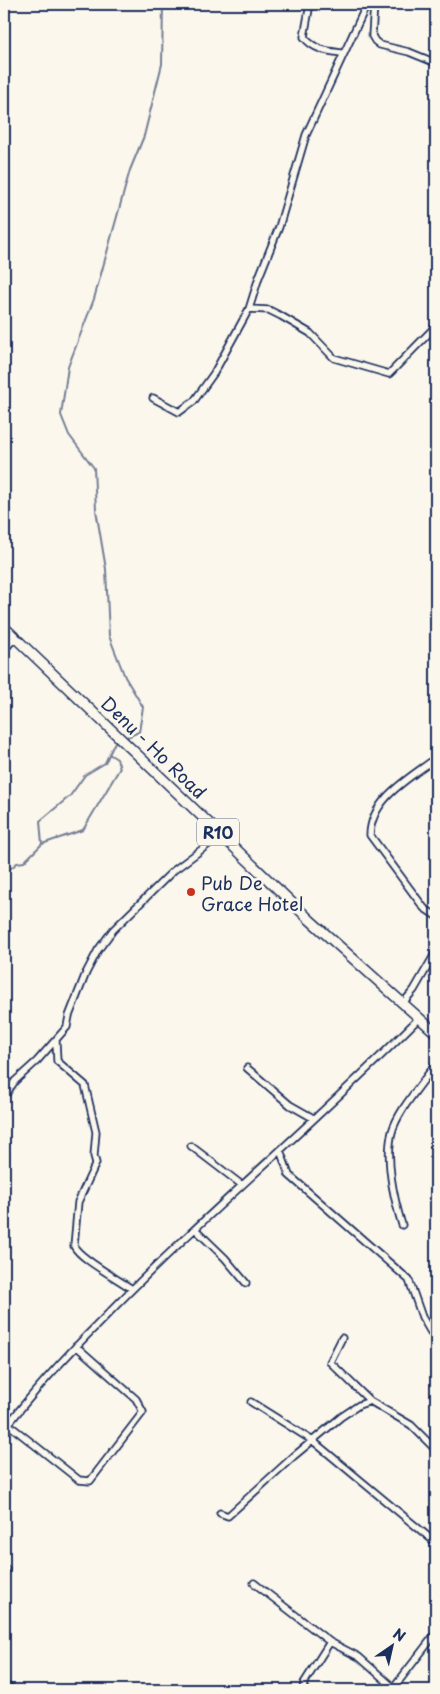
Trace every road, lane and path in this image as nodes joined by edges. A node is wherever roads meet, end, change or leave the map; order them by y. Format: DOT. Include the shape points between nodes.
graph roads {
  1 [pos="310,4"];
  2 [pos="367,4"];
  3 [pos="374,4"];
  4 [pos="342,53"];
  5 [pos="436,63"];
  6 [pos="250,309"];
  7 [pos="436,326"];
  8 [pos="153,398"];
  9 [pos="4,627"];
  10 [pos="15,638"];
  11 [pos="4,650"];
  12 [pos="436,758"];
  13 [pos="221,835"];
  14 [pos="436,916"];
  15 [pos="436,952"];
  16 [pos="435,960"];
  17 [pos="402,1004"];
  18 [pos="419,1018"];
  19 [pos="436,1033"];
  20 [pos="56,1041"];
  21 [pos="436,1063"];
  22 [pos="247,1068"];
  23 [pos="4,1097"];
  24 [pos="313,1118"];
  25 [pos="192,1146"];
  26 [pos="280,1150"];
  27 [pos="242,1185"];
  28 [pos="402,1225"];
  29 [pos="195,1229"];
  30 [pos="246,1283"];
  31 [pos="132,1289"];
  32 [pos="342,1338"];
  33 [pos="436,1341"];
  34 [pos="76,1346"];
  35 [pos="370,1401"];
  36 [pos="251,1402"];
  37 [pos="8,1424"];
  38 [pos="4,1430"];
  39 [pos="313,1441"];
  40 [pos="436,1450"];
  41 [pos="220,1513"];
  42 [pos="436,1543"];
  43 [pos="254,1583"];
  44 [pos="436,1633"];
  45 [pos="330,1642"];
  46 [pos="4,1685"];
  47 [pos="393,1689"];
  48 [pos="14,1690"];
  49 [pos="306,1690"];
  1 -- 4 [label="street" via="304,37 317,49"];
  2 -- 4 [label="street"];
  3 -- 5 [label="street" via="372,36 380,46 409,52"];
  4 -- 6 [label="street" via="333,80 306,135"];
  6 -- 7 [label="street" via="269,310 281,316 310,333 334,358 389,374"];
  6 -- 8 [label="street" via="232,345 194,401 180,412"];
  9 -- 10 [label="main road, Denu - Ho Road / R10"];
  10 -- 11 [label="street"];
  10 -- 13 [label="main road, Denu - Ho Road / R10"];
  12 -- 14 [label="street" via="387,797 376,810 370,836 407,882 419,903"];
  13 -- 17 [label="main road, Denu - Ho Road / R10"];
  13 -- 20 [label="street" via="173,871 113,930 94,958 77,993 67,1027"];
  15 -- 16 [label="street"];
  16 -- 17 [label="street"];
  17 -- 18 [label="main road, Denu - Ho Road / R10"];
  18 -- 19 [label="main road, Denu - Ho Road / R10"];
  18 -- 24 [label="street" via="360,1078"];
  20 -- 23 [label="street" via="15,1081"];
  20 -- 31 [label="street" via="57,1061 85,1085 96,1132 96,1163 78,1202 74,1246 84,1259 100,1266"];
  21 -- 28 [label="street" via="392,1132 392,1180"];
  22 -- 24 [label="street" via="274,1093"];
  24 -- 26 [label="street"];
  25 -- 27 [label="street"];
  26 -- 27 [label="street"];
  26 -- 33 [label="street" via="289,1174 409,1280 422,1318"];
  27 -- 29 [label="street"];
  29 -- 30 [label="street"];
  29 -- 31 [label="street"];
  31 -- 34 [label="street"];
  32 -- 35 [label="street" via="330,1362"];
  34 -- 37 [label="street"];
  34 -- 37 [label="street" via="136,1399 143,1412 90,1481 79,1480"];
  35 -- 39 [label="street" via="353,1408"];
  35 -- 40 [label="street" via="411,1425"];
  36 -- 39 [label="street"];
  37 -- 38 [label="street"];
  39 -- 41 [label="street" via="228,1516"];
  39 -- 42 [label="street"];
  43 -- 45 [label="street"];
  44 -- 47 [label="street"];
  45 -- 47 [label="street" via="359,1657"];
  45 -- 49 [label="street" via="304,1683"];
  46 -- 48 [label="street"];
}
